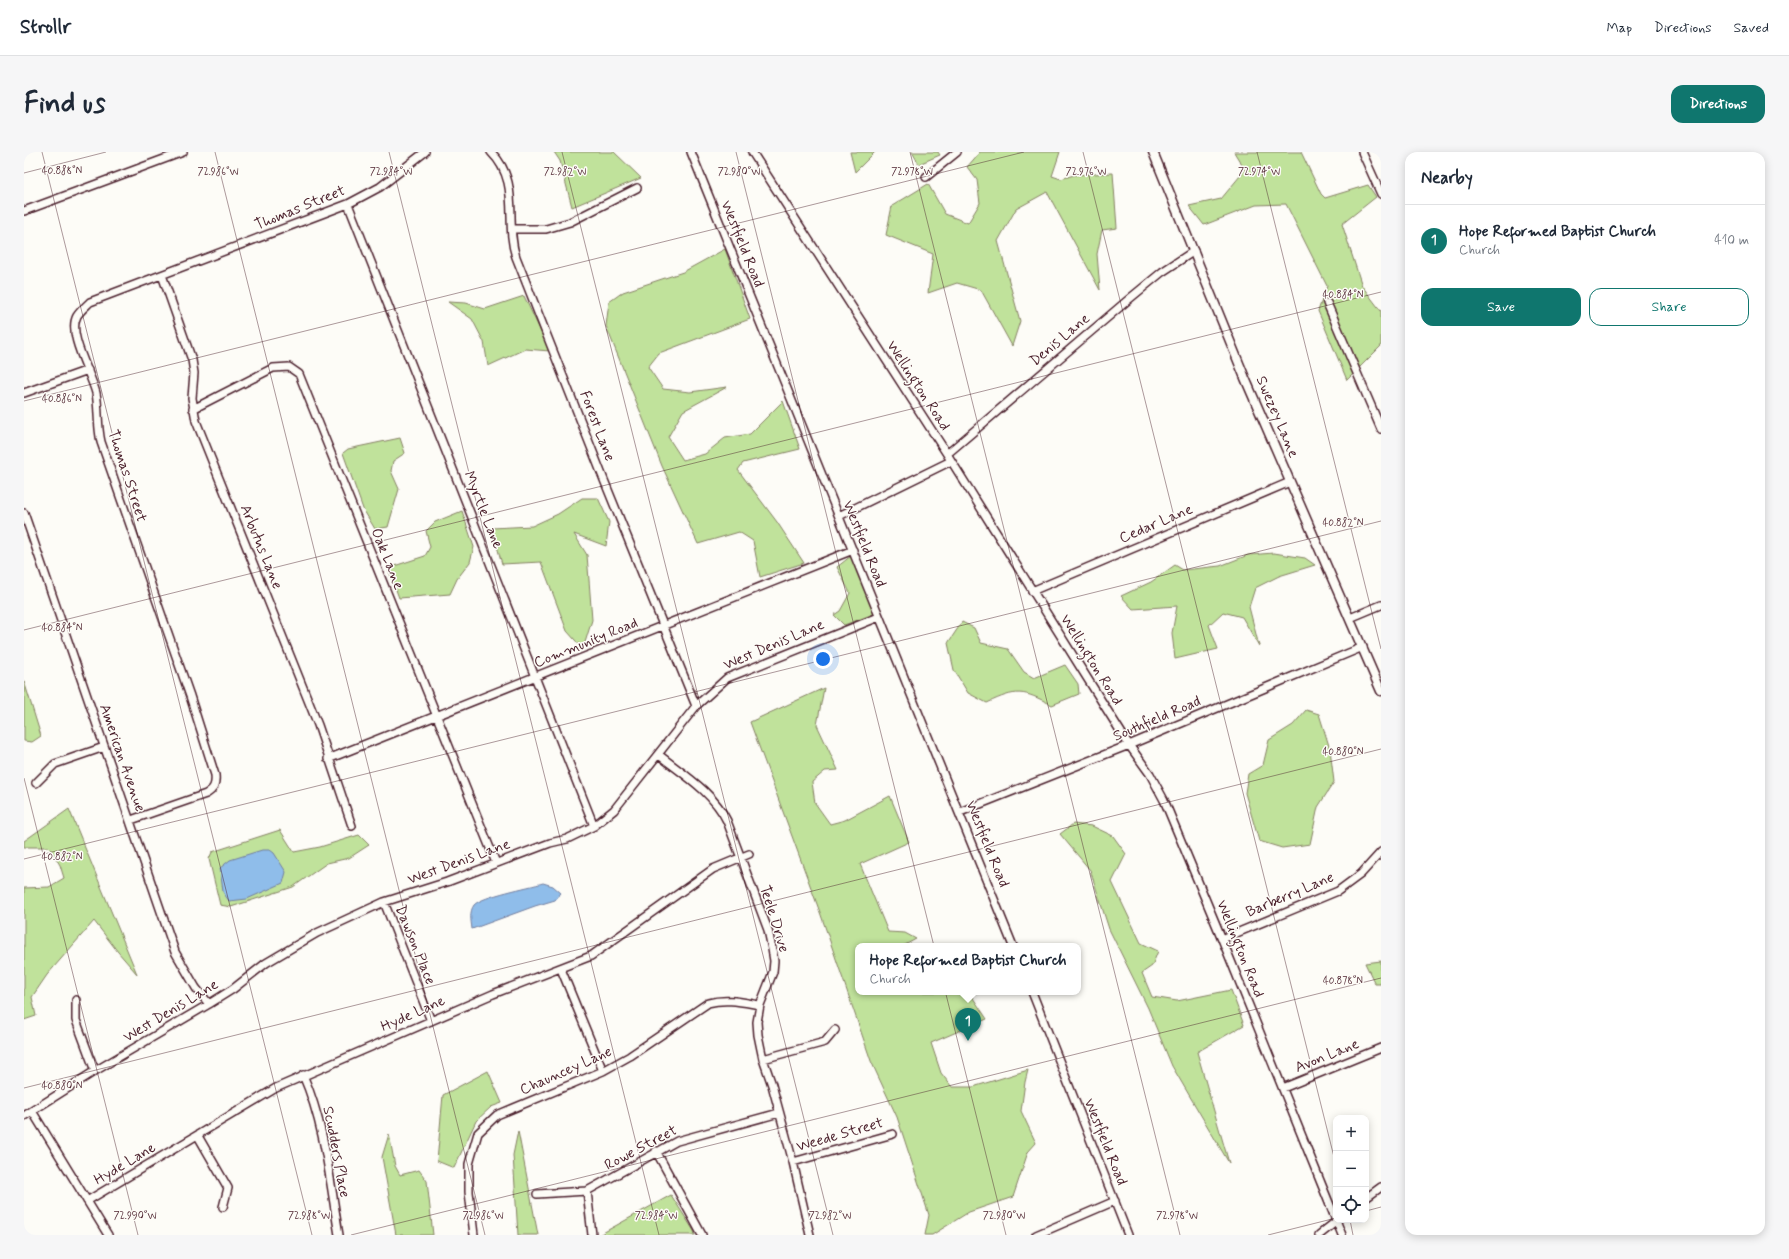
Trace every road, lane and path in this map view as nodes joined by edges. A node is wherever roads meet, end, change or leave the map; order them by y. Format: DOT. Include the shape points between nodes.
graph roads {
  1 [pos="184,152"];
  2 [pos="425,152"];
  3 [pos="491,152"];
  4 [pos="752,152"];
  5 [pos="957,152"];
  6 [pos="1153,152"];
  7 [pos="1362,152"];
  8 [pos="693,153"];
  9 [pos="926,177"];
  10 [pos="637,188"];
  11 [pos="1381,194"];
  12 [pos="348,204"];
  13 [pos="24,211"];
  14 [pos="513,229"];
  15 [pos="1194,251"];
  16 [pos="162,275"];
  17 [pos="1327,303"];
  18 [pos="88,370"];
  19 [pos="24,392"];
  20 [pos="193,410"];
  21 [pos="1381,429"];
  22 [pos="947,454"];
  23 [pos="951,461"];
  24 [pos="1290,482"];
  25 [pos="24,513"];
  26 [pos="839,516"];
  27 [pos="853,550"];
  28 [pos="1032,591"];
  29 [pos="1381,605"];
  30 [pos="879,617"];
  31 [pos="1350,618"];
  32 [pos="663,626"];
  33 [pos="1363,648"];
  34 [pos="536,677"];
  35 [pos="1381,691"];
  36 [pos="696,706"];
  37 [pos="437,716"];
  38 [pos="1130,745"];
  39 [pos="104,747"];
  40 [pos="659,755"];
  41 [pos="328,759"];
  42 [pos="36,783"];
  43 [pos="960,812"];
  44 [pos="131,820"];
  45 [pos="352,826"];
  46 [pos="594,826"];
  47 [pos="1381,852"];
  48 [pos="749,854"];
  49 [pos="740,857"];
  50 [pos="496,863"];
  51 [pos="384,902"];
  52 [pos="1222,939"];
  53 [pos="1012,943"];
  54 [pos="561,969"];
  55 [pos="1033,995"];
  56 [pos="76,1000"];
  57 [pos="209,1004"];
  58 [pos="760,1005"];
  59 [pos="431,1021"];
  60 [pos="835,1030"];
  61 [pos="1381,1048"];
  62 [pos="762,1059"];
  63 [pos="95,1071"];
  64 [pos="603,1071"];
  65 [pos="303,1075"];
  66 [pos="1283,1088"];
  67 [pos="32,1111"];
  68 [pos="779,1113"];
  69 [pos="24,1116"];
  70 [pos="893,1134"];
  71 [pos="198,1136"];
  72 [pos="656,1151"];
  73 [pos="793,1162"];
  74 [pos="1381,1187"];
  75 [pos="588,1191"];
  76 [pos="537,1194"];
  77 [pos="1369,1196"];
  78 [pos="87,1201"];
  79 [pos="1115,1201"];
  80 [pos="222,1207"];
  81 [pos="1333,1210"];
  82 [pos="1333,1223"];
  83 [pos="1338,1223"];
  84 [pos="108,1235"];
  85 [pos="338,1235"];
  86 [pos="474,1235"];
  87 [pos="592,1235"];
  88 [pos="702,1235"];
  89 [pos="810,1235"];
  90 [pos="1036,1235"];
  91 [pos="1128,1235"];
  92 [pos="1319,1235"];
  93 [pos="1342,1235"];
  1 -- 13 [label="street"];
  2 -- 12 [label="street, Thomas Street" via="397,176"];
  3 -- 14 [label="street, Forest Lane" via="499,159 508,179"];
  4 -- 22 [label="street, Wellington Road"];
  5 -- 9 [label="street"];
  6 -- 15 [label="street, Swezey Lane"];
  7 -- 11 [label="street"];
  8 -- 26 [label="street, Westfield Road"];
  10 -- 14 [label="street" via="570,222 546,229"];
  12 -- 16 [label="street, Thomas Street"];
  12 -- 34 [label="street, Myrtle Lane"];
  14 -- 32 [label="street, Forest Lane" via="512,241 516,257"];
  15 -- 22 [label="street, Denis Lane" via="1162,272"];
  15 -- 24 [label="street, Swezey Lane"];
  16 -- 18 [label="street, Thomas Street" via="90,302 77,316 76,338"];
  16 -- 20 [label="street, Arbutus Lane" via="192,360"];
  17 -- 21 [label="street"];
  18 -- 19 [label="street"];
  18 -- 44 [label="street, Thomas Street" via="96,394 97,423 101,442 190,696 213,766 216,784 213,790 206,794"];
  20 -- 37 [label="street, Oak Lane" via="273,368 289,366 299,374"];
  20 -- 41 [label="street, Arbutus Lane" via="318,725"];
  22 -- 23 [label="street, Wellington Road"];
  23 -- 26 [label="street"];
  23 -- 28 [label="street, Wellington Road"];
  24 -- 28 [label="street, Cedar Lane"];
  24 -- 31 [label="street, Swezey Lane"];
  25 -- 39 [label="street, American Avenue"];
  26 -- 27 [label="street, Westfield Road"];
  27 -- 30 [label="street, Westfield Road"];
  27 -- 32 [label="street, Community Road"];
  28 -- 38 [label="street, Wellington Road"];
  29 -- 31 [label="street"];
  30 -- 36 [label="street, West Denis Lane" via="731,676"];
  30 -- 43 [label="street, Westfield Road"];
  31 -- 33 [label="street, Swezey Lane"];
  32 -- 34 [label="street, Community Road"];
  32 -- 36 [label="street, Forest Lane"];
  33 -- 35 [label="street, Swezey Lane"];
  33 -- 38 [label="street, Southfield Road"];
  34 -- 37 [label="street, Community Road"];
  34 -- 46 [label="street, Myrtle Lane"];
  36 -- 40 [label="street, West Denis Lane"];
  37 -- 41 [label="street, Community Road"];
  37 -- 50 [label="street, Oak Lane"];
  38 -- 43 [label="street, Southfield Road"];
  38 -- 52 [label="street, Wellington Road" via="1164,800"];
  39 -- 42 [label="street" via="54,764"];
  39 -- 44 [label="street, American Avenue"];
  40 -- 46 [label="street, West Denis Lane" via="614,810"];
  40 -- 49 [label="street, Teele Drive" via="708,794 720,808"];
  41 -- 45 [label="street, Arbutus Lane"];
  43 -- 53 [label="street, Westfield Road"];
  44 -- 57 [label="street, American Avenue" via="175,952 196,988"];
  46 -- 50 [label="street, West Denis Lane" via="568,840 550,843"];
  47 -- 52 [label="street, Barberry Lane" via="1361,874 1338,891"];
  48 -- 49 [label="street, Hyde Lane"];
  49 -- 54 [label="street, Hyde Lane" via="712,869 591,956"];
  49 -- 58 [label="street, Teele Drive" via="768,930 774,961 773,972"];
  50 -- 51 [label="street, West Denis Lane" via="448,882"];
  51 -- 57 [label="street, West Denis Lane" via="317,933 266,963"];
  51 -- 59 [label="street, Dawson Place"];
  52 -- 66 [label="street, Wellington Road"];
  54 -- 59 [label="street, Hyde Lane" via="493,994"];
  54 -- 64 [label="street"];
  55 -- 79 [label="street, Westfield Road"];
  56 -- 63 [label="street" via="76,1020"];
  57 -- 63 [label="street, West Denis Lane"];
  58 -- 62 [label="street, Teele Drive" via="757,1022"];
  58 -- 64 [label="street, Chauncey Lane" via="739,1001 708,1003 630,1056"];
  59 -- 65 [label="street, Hyde Lane"];
  60 -- 62 [label="street" via="825,1042"];
  61 -- 66 [label="street, Avon Lane"];
  62 -- 68 [label="street, Teele Drive"];
  63 -- 67 [label="street, West Denis Lane"];
  64 -- 86 [label="street, Chauncey Lane" via="497,1115 478,1132 469,1164"];
  65 -- 71 [label="street, Hyde Lane" via="276,1088"];
  65 -- 85 [label="street, Scudders Place" via="313,1098"];
  66 -- 81 [label="street, Wellington Road"];
  67 -- 69 [label="street, West Denis Lane"];
  67 -- 78 [label="street"];
  68 -- 72 [label="street, Rowe Street" via="677,1141"];
  68 -- 73 [label="street, Teele Drive"];
  70 -- 73 [label="street, Weede Street"];
  71 -- 78 [label="street, Hyde Lane"];
  71 -- 80 [label="street" via="228,1188"];
  72 -- 75 [label="street, Rowe Street"];
  72 -- 88 [label="street"];
  73 -- 89 [label="street, Teele Drive"];
  74 -- 77 [label="street"];
  75 -- 76 [label="street, Rowe Street"];
  75 -- 87 [label="street"];
  78 -- 84 [label="street"];
  79 -- 90 [label="street"];
  79 -- 91 [label="street, Westfield Road"];
  82 -- 92 [label="street"];
  83 -- 93 [label="street, Wellington Road"];
}
